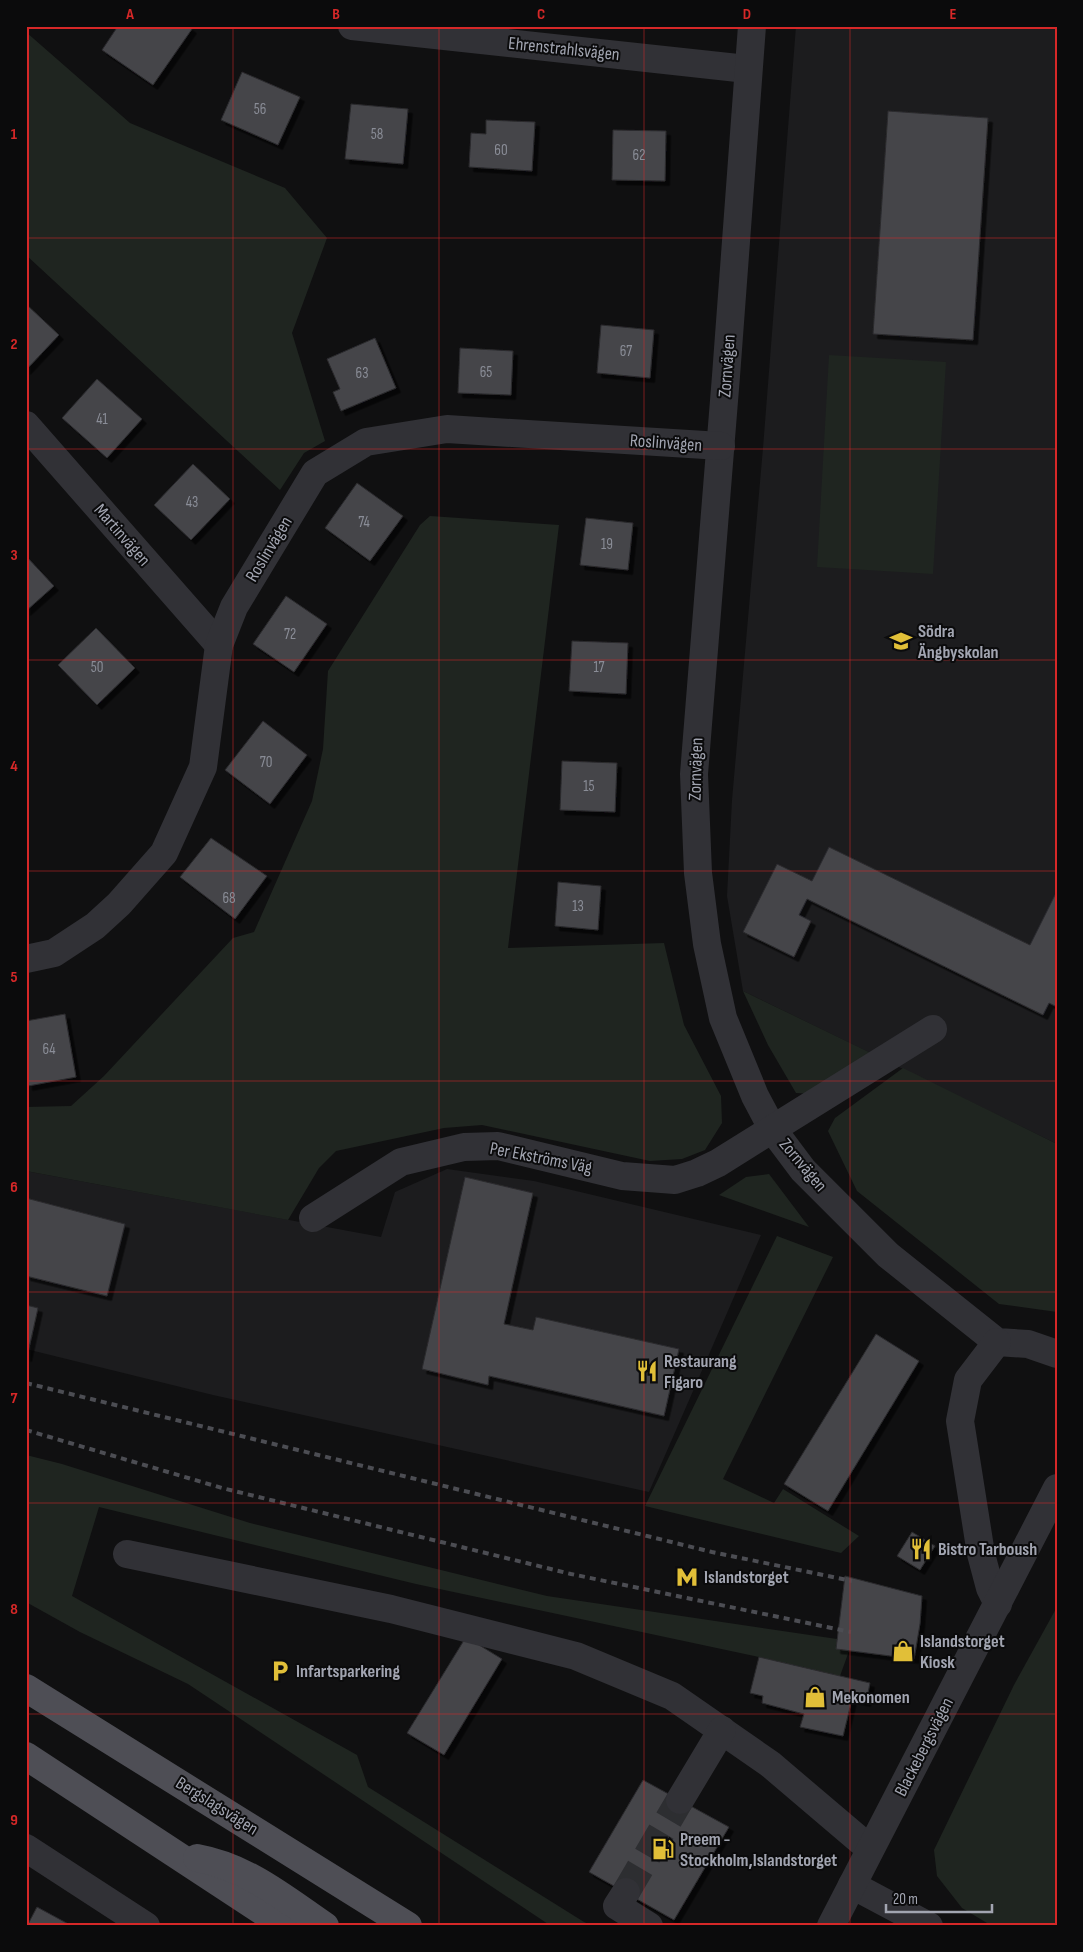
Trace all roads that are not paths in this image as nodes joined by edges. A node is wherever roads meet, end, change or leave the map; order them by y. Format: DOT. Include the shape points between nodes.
graph roads {
  1 [pos="352,26"];
  2 [pos="752,26"];
  3 [pos="748,69"];
  4 [pos="26,425"];
  5 [pos="720,446"];
  6 [pos="219,645"];
  7 [pos="26,959"];
  8 [pos="933,1029"];
  9 [pos="773,1130"];
  10 [pos="313,1218"];
  11 [pos="997,1342"];
  12 [pos="1057,1354"];
  13 [pos="1057,1488"];
  14 [pos="127,1554"];
  15 [pos="998,1604"];
  16 [pos="26,1688"];
  17 [pos="722,1730"];
  18 [pos="26,1756"];
  19 [pos="680,1800"];
  20 [pos="26,1848"];
  21 [pos="870,1849"];
  22 [pos="178,1855"];
  23 [pos="852,1886"];
  24 [pos="626,1892"];
  25 [pos="146,1926"];
  26 [pos="286,1926"];
  27 [pos="325,1926"];
  28 [pos="408,1926"];
  29 [pos="649,1926"];
  30 [pos="831,1926"];
  31 [pos="929,1926"];
  1 -- 3 [label="street, Ehrenstrahlsvägen"];
  2 -- 3 [label="street, Zornvägen"];
  3 -- 5 [label="street, Zornvägen"];
  4 -- 6 [label="street, Martinvägen"];
  5 -- 6 [label="street, Roslinvägen" via="447,429 366,442 315,473 234,607"];
  5 -- 9 [label="street, Zornvägen" via="694,774 698,873 707,944 723,1018 755,1096"];
  6 -- 7 [label="street, Roslinvägen" via="202,767 164,853 96,926 54,953"];
  8 -- 9 [label="street, Per Ekströms Väg"];
  9 -- 10 [label="street, Per Ekströms Väg" via="718,1163 675,1180 622,1176 498,1146 464,1147 401,1162"];
  9 -- 11 [label="street, Zornvägen" via="803,1170 888,1255"];
  11 -- 12 [label="street" via="1028,1344"];
  11 -- 15 [label="street" via="968,1380 960,1421 981,1554"];
  13 -- 15 [label="street, Blackebergsvägen"];
  14 -- 17 [label="street" via="391,1609 576,1656 672,1696"];
  15 -- 21 [label="street, Blackebergsvägen"];
  16 -- 28 [label="main road, Bergslagsvägen"];
  17 -- 19 [label="street"];
  17 -- 21 [label="street" via="770,1764"];
  18 -- 22 [label="main road"];
  20 -- 25 [label="street"];
  21 -- 23 [label="street, Blackebergsvägen"];
  22 -- 26 [label="main road"];
  22 -- 27 [label="main road" via="215,1861 247,1873"];
  23 -- 30 [label="street, Blackebergsvägen"];
  23 -- 31 [label="street"];
  24 -- 29 [label="street" via="617,1906"];
}
